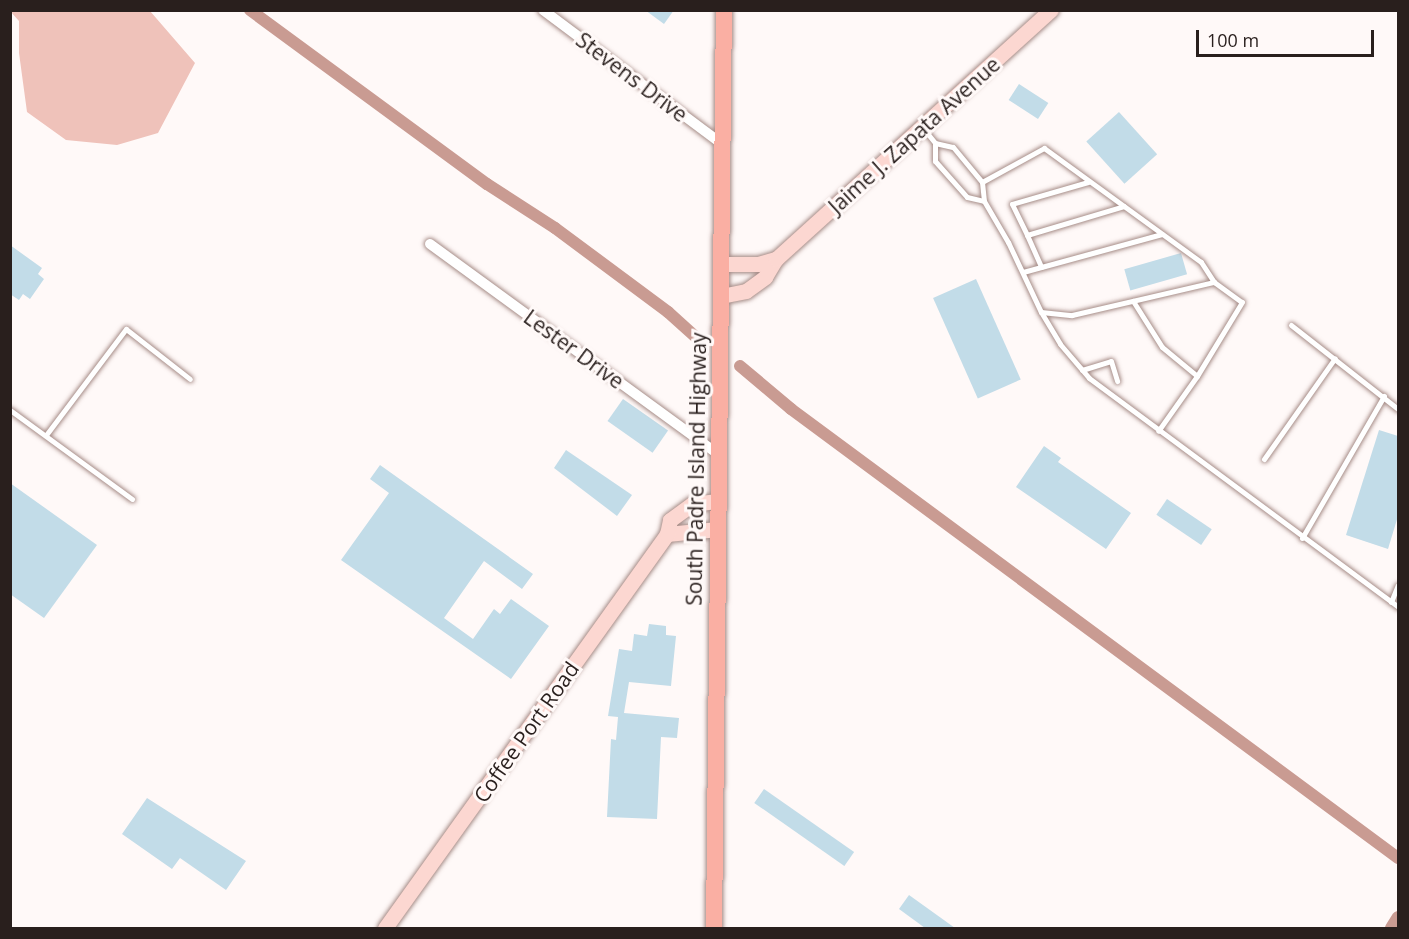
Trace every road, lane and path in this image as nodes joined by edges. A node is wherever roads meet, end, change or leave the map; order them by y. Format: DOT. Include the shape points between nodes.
graph roads {
  1 [pos="543,10"];
  2 [pos="724,10"];
  3 [pos="1051,10"];
  4 [pos="922,127"];
  5 [pos="935,143"];
  6 [pos="722,144"];
  7 [pos="982,182"];
  8 [pos="1088,182"];
  9 [pos="984,201"];
  10 [pos="1124,206"];
  11 [pos="1162,234"];
  12 [pos="1027,235"];
  13 [pos="430,244"];
  14 [pos="776,259"];
  15 [pos="721,264"];
  16 [pos="1041,267"];
  17 [pos="1023,272"];
  18 [pos="1214,282"];
  19 [pos="720,296"];
  20 [pos="1133,301"];
  21 [pos="1041,312"];
  22 [pos="1291,324"];
  23 [pos="1335,358"];
  24 [pos="1082,370"];
  25 [pos="1197,376"];
  26 [pos="190,379"];
  27 [pos="1117,381"];
  28 [pos="1384,396"];
  29 [pos="1398,409"];
  30 [pos="10,410"];
  31 [pos="1158,431"];
  32 [pos="46,435"];
  33 [pos="719,455"];
  34 [pos="1264,459"];
  35 [pos="132,499"];
  36 [pos="718,501"];
  37 [pos="718,529"];
  38 [pos="667,534"];
  39 [pos="1302,538"];
  40 [pos="1398,585"];
  41 [pos="1391,602"];
  42 [pos="1398,607"];
  43 [pos="385,928"];
  44 [pos="714,928"];
  1 -- 6 [label="street, Stevens Drive"];
  2 -- 6 [label="main road, South Padre Island Highway"];
  3 -- 4 [label="street, Jaime J. Zapata Avenue"];
  4 -- 5 [label="lane"];
  4 -- 14 [label="street, Jaime J. Zapata Avenue"];
  5 -- 7 [label="lane" via="952,147"];
  5 -- 9 [label="lane" via="935,161 967,197"];
  6 -- 15 [label="main road, South Padre Island Highway"];
  7 -- 8 [label="lane" via="1044,148"];
  7 -- 9 [label="lane"];
  8 -- 10 [label="lane"];
  8 -- 12 [label="lane" via="1012,204"];
  9 -- 17 [label="lane"];
  10 -- 11 [label="lane"];
  10 -- 12 [label="lane"];
  11 -- 16 [label="lane"];
  11 -- 18 [label="lane" via="1201,262"];
  12 -- 16 [label="lane"];
  13 -- 33 [label="street, Lester Drive"];
  14 -- 15 [label="street" via="758,264"];
  14 -- 19 [label="street, Jaime J. Zapata Avenue" via="765,277 746,291"];
  15 -- 19 [label="main road, South Padre Island Highway"];
  16 -- 17 [label="lane"];
  17 -- 21 [label="lane"];
  18 -- 20 [label="lane"];
  18 -- 25 [label="lane" via="1242,302"];
  19 -- 33 [label="main road, South Padre Island Highway"];
  20 -- 21 [label="lane" via="1072,315"];
  20 -- 25 [label="lane" via="1162,347"];
  21 -- 24 [label="lane"];
  22 -- 23 [label="lane"];
  23 -- 28 [label="lane"];
  23 -- 34 [label="lane"];
  24 -- 27 [label="lane" via="1111,361"];
  24 -- 31 [label="lane"];
  25 -- 31 [label="lane"];
  26 -- 32 [label="lane" via="126,329"];
  28 -- 29 [label="lane"];
  28 -- 39 [label="lane"];
  30 -- 32 [label="lane"];
  31 -- 39 [label="lane"];
  32 -- 35 [label="lane"];
  33 -- 36 [label="main road, South Padre Island Highway"];
  36 -- 37 [label="main road, South Padre Island Highway"];
  36 -- 38 [label="street, Coffee Port Road" via="681,510 670,520"];
  37 -- 38 [label="street"];
  37 -- 44 [label="main road, South Padre Island Highway"];
  38 -- 43 [label="street, Coffee Port Road"];
  39 -- 41 [label="lane"];
  40 -- 41 [label="lane"];
  41 -- 42 [label="lane"];
}
